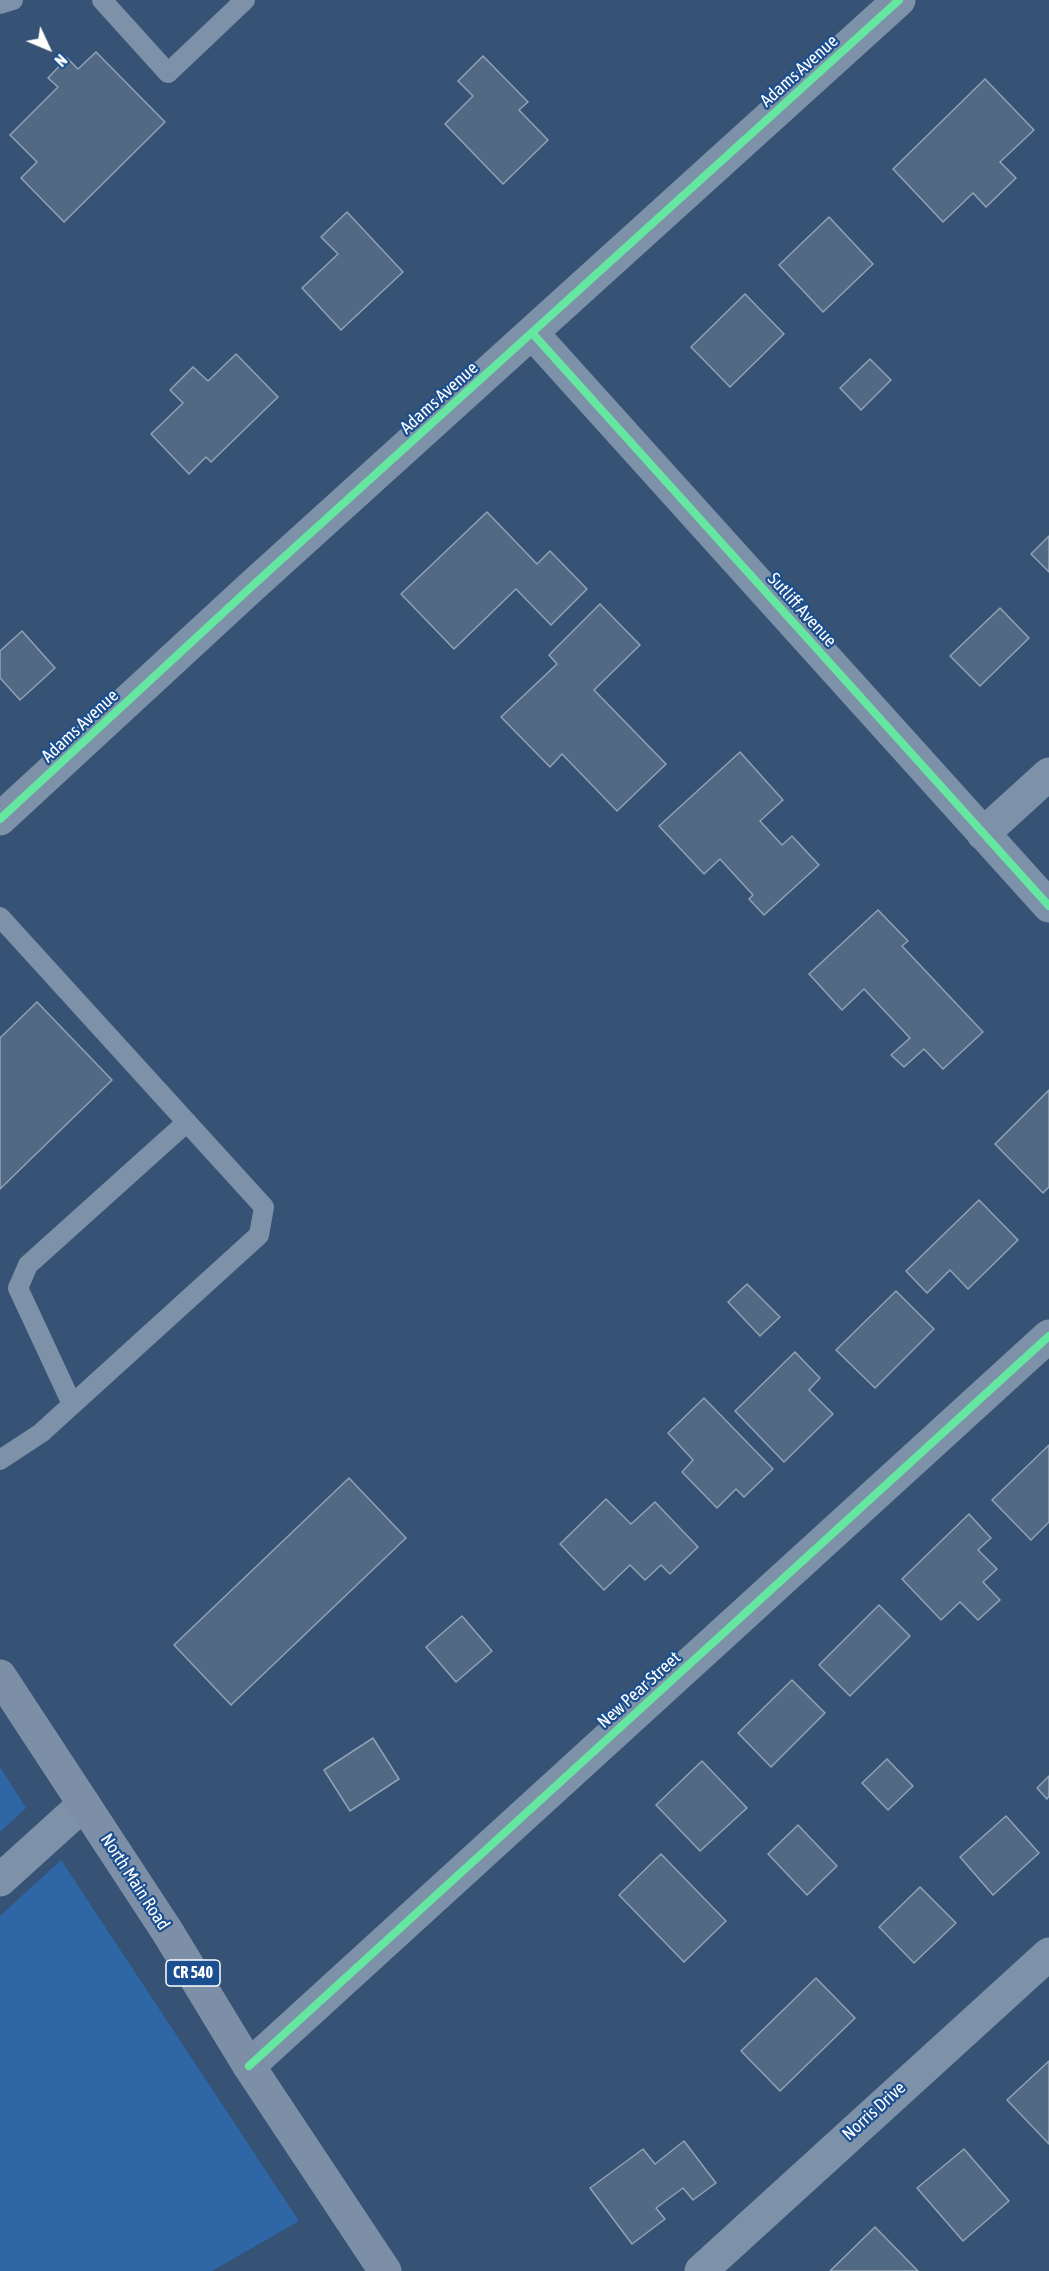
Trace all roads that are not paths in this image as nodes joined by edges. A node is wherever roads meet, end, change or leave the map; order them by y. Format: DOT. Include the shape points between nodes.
graph roads {
  1 [pos="13,0"];
  2 [pos="102,0"];
  3 [pos="244,0"];
  4 [pos="898,0"];
  5 [pos="0,4"];
  6 [pos="533,334"];
  7 [pos="1049,774"];
  8 [pos="0,819"];
  9 [pos="983,834"];
  10 [pos="1049,906"];
  11 [pos="0,917"];
  12 [pos="187,1122"];
  13 [pos="1049,1336"];
  14 [pos="72,1404"];
  15 [pos="0,1460"];
  16 [pos="0,1676"];
  17 [pos="84,1804"];
  18 [pos="0,1880"];
  19 [pos="1049,1954"];
  20 [pos="249,2066"];
  21 [pos="385,2271"];
  22 [pos="701,2271"];
  1 -- 5 [label="lane"];
  2 -- 3 [label="lane" via="168,73"];
  4 -- 6 [label="street, Adams Avenue"];
  6 -- 8 [label="street, Adams Avenue"];
  6 -- 9 [label="street, Sutliff Avenue"];
  7 -- 9 [label="street"];
  9 -- 10 [label="street, Sutliff Avenue"];
  11 -- 12 [label="lane"];
  12 -- 14 [label="lane" via="28,1265 18,1288"];
  12 -- 14 [label="lane" via="264,1207 259,1235"];
  13 -- 20 [label="street, New Pear Street"];
  14 -- 15 [label="lane" via="41,1433"];
  16 -- 17 [label="main road, North Main Road / CR 540"];
  17 -- 18 [label="street"];
  17 -- 20 [label="main road, North Main Road / CR 540"];
  19 -- 22 [label="street, Norris Drive"];
  20 -- 21 [label="main road, North Main Road / CR 540"];
}
